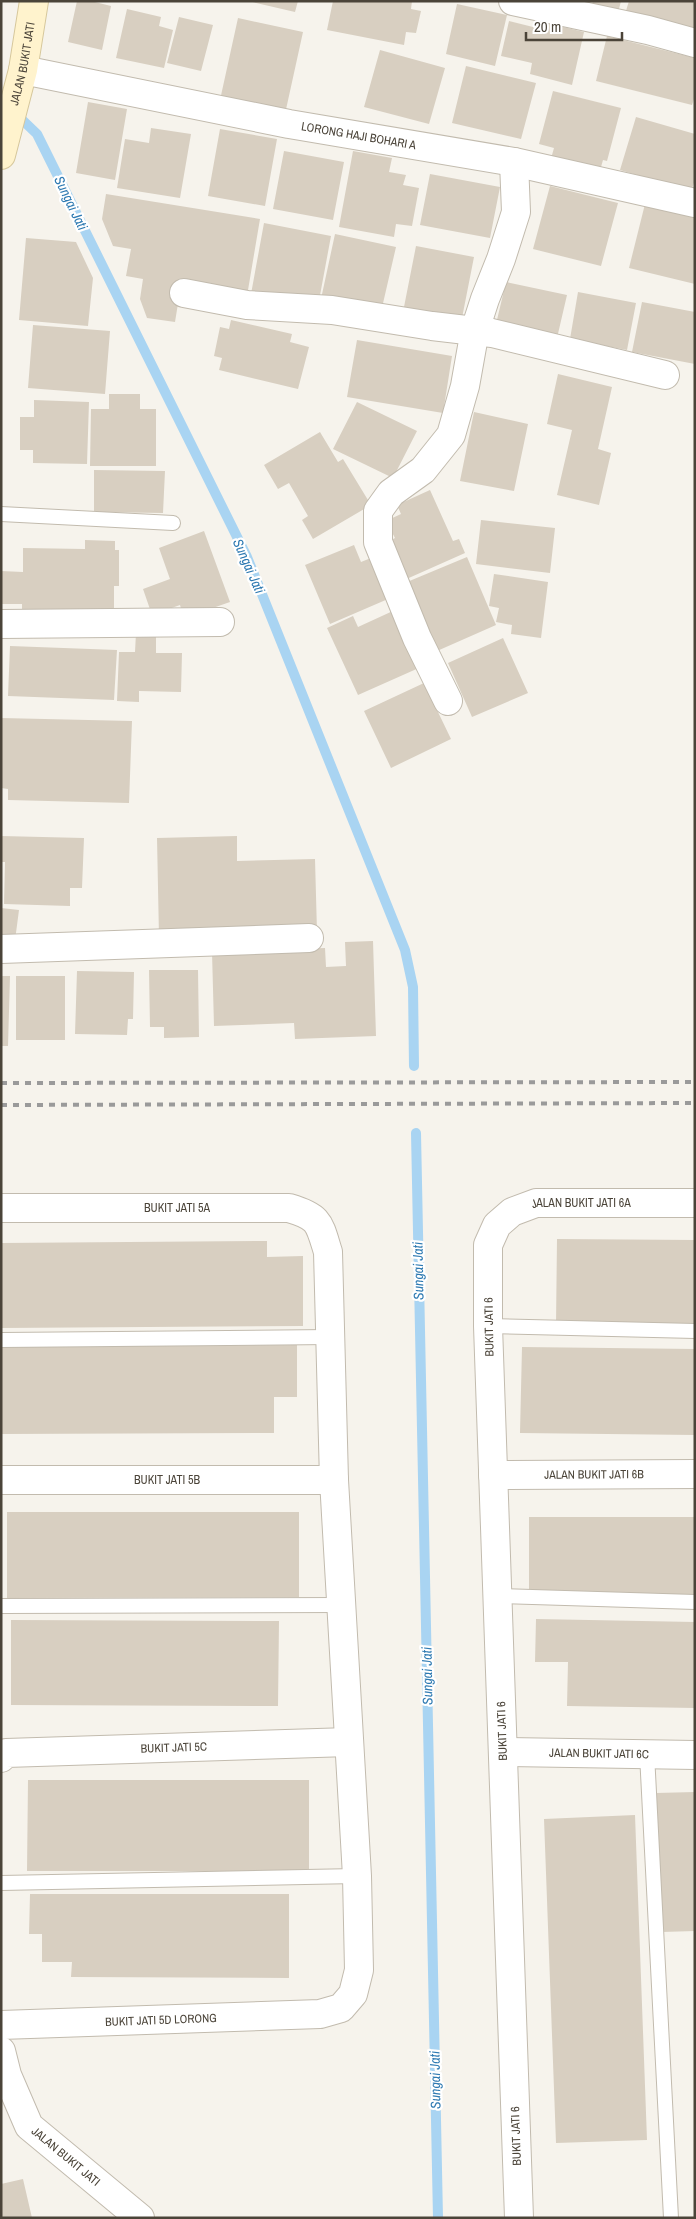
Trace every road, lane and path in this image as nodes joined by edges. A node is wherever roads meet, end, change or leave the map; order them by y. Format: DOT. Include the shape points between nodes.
graph roads {
  1 [pos="34,1"];
  2 [pos="513,1"];
  3 [pos="695,42"];
  4 [pos="20,78"];
  5 [pos="5,143"];
  6 [pos="514,162"];
  7 [pos="695,203"];
  8 [pos="184,293"];
  9 [pos="475,330"];
  10 [pos="665,375"];
  11 [pos="1,514"];
  12 [pos="173,523"];
  13 [pos="220,622"];
  14 [pos="1,624"];
  15 [pos="448,701"];
  16 [pos="309,938"];
  17 [pos="1,949"];
  18 [pos="695,1203"];
  19 [pos="1,1208"];
  20 [pos="488,1245"];
  21 [pos="488,1326"];
  22 [pos="695,1331"];
  23 [pos="331,1337"];
  24 [pos="1,1340"];
  25 [pos="695,1474"];
  26 [pos="493,1475"];
  27 [pos="1,1480"];
  28 [pos="334,1480"];
  29 [pos="497,1596"];
  30 [pos="695,1602"];
  31 [pos="341,1605"];
  32 [pos="1,1606"];
  33 [pos="349,1742"];
  34 [pos="3,1748"];
  35 [pos="503,1752"];
  36 [pos="647,1754"];
  37 [pos="695,1755"];
  38 [pos="356,1876"];
  39 [pos="1,1883"];
  40 [pos="1,2025"];
  41 [pos="1,2051"];
  42 [pos="140,2218"];
  43 [pos="519,2218"];
  44 [pos="671,2218"];
  1 -- 4 [label="street, JALAN BUKIT JATI"];
  2 -- 3 [label="street"];
  4 -- 5 [label="street, JALAN BUKIT JATI"];
  4 -- 6 [label="street, LORONG HAJI BOHARI A"];
  6 -- 7 [label="street, LORONG HAJI BOHARI A"];
  6 -- 9 [label="street" via="516,212 502,260"];
  8 -- 9 [label="street" via="247,305 332,310"];
  9 -- 10 [label="street"];
  9 -- 15 [label="street" via="465,386 451,435 424,470 391,493 378,511 378,542 417,638"];
  11 -- 12 [label="lane"];
  13 -- 14 [label="street"];
  16 -- 17 [label="street"];
  18 -- 20 [label="street, JALAN BUKIT JATI 6A" via="536,1202 512,1212 497,1225"];
  19 -- 23 [label="street, BUKIT JATI 5A" via="289,1208 308,1213 320,1226 328,1252"];
  20 -- 21 [label="street, BUKIT JATI 6"];
  21 -- 22 [label="lane"];
  21 -- 26 [label="street, BUKIT JATI 6"];
  23 -- 24 [label="lane"];
  23 -- 28 [label="street, BUKIT JATI 5A"];
  25 -- 26 [label="street, JALAN BUKIT JATI 6B"];
  26 -- 29 [label="street, BUKIT JATI 6"];
  27 -- 28 [label="street, BUKIT JATI 5B"];
  28 -- 31 [label="street, BUKIT JATI 5A"];
  29 -- 30 [label="lane"];
  29 -- 35 [label="street, BUKIT JATI 6"];
  31 -- 32 [label="lane"];
  31 -- 33 [label="street, BUKIT JATI 5D LORONG"];
  33 -- 34 [label="street, BUKIT JATI 5C"];
  33 -- 38 [label="street, BUKIT JATI 5D LORONG"];
  35 -- 36 [label="street, JALAN BUKIT JATI 6C"];
  35 -- 43 [label="street, BUKIT JATI 6"];
  36 -- 37 [label="street, JALAN BUKIT JATI 6C"];
  36 -- 44 [label="lane"];
  38 -- 39 [label="lane"];
  38 -- 40 [label="street, BUKIT JATI 5D LORONG" via="359,1970 353,1994 341,2008 320,2014"];
  41 -- 42 [label="street, JALAN BUKIT JATI" via="7,2076 29,2126"];
}
